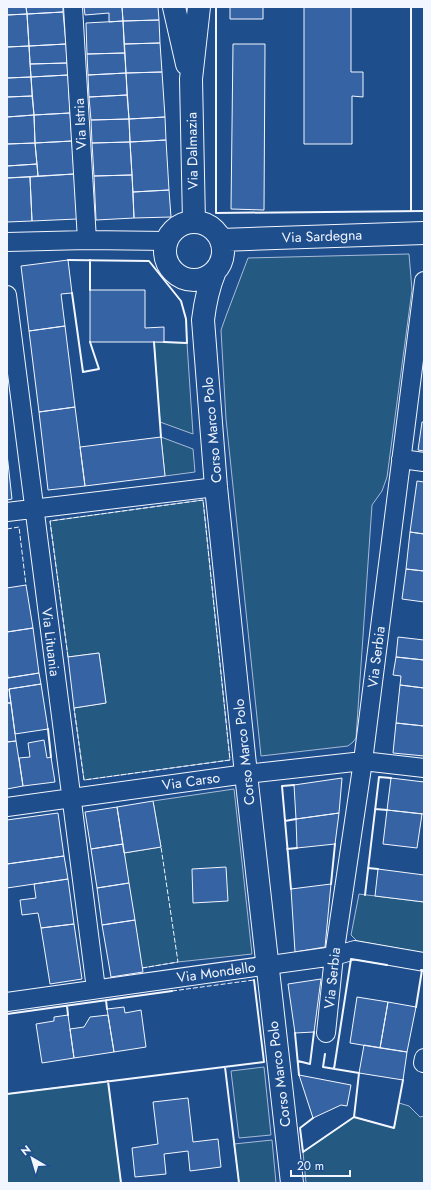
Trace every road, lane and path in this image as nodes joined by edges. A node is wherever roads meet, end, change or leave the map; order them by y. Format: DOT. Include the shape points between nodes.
graph roads {
  1 [pos="72,7"];
  2 [pos="174,7"];
  3 [pos="200,7"];
  4 [pos="190,79"];
  5 [pos="194,222"];
  6 [pos="424,233"];
  7 [pos="87,240"];
  8 [pos="221,240"];
  9 [pos="167,241"];
  10 [pos="7,242"];
  11 [pos="215,271"];
  12 [pos="174,272"];
  13 [pos="424,281"];
  14 [pos="7,296"];
  15 [pos="422,317"];
  16 [pos="203,320"];
  17 [pos="11,365"];
  18 [pos="401,459"];
  19 [pos="424,462"];
  20 [pos="216,487"];
  21 [pos="34,509"];
  22 [pos="7,512"];
  23 [pos="363,761"];
  24 [pos="424,768"];
  25 [pos="246,774"];
  26 [pos="71,798"];
  27 [pos="7,807"];
  28 [pos="334,956"];
  29 [pos="424,962"];
  30 [pos="267,965"];
  31 [pos="96,990"];
  32 [pos="7,1002"];
  33 [pos="326,1033"];
  34 [pos="292,1183"];
  1 -- 7 [label="street, Via Istria"];
  2 -- 4 [label="street, Via Dalmazia"];
  3 -- 4 [label="street, Via Dalmazia"];
  4 -- 5 [label="street, Via Dalmazia"];
  5 -- 8 [label="street" via="205,224 214,230"];
  5 -- 9 [label="street" via="182,225"];
  6 -- 8 [label="street, Via Sardegna"];
  7 -- 9 [label="street"];
  7 -- 10 [label="street"];
  8 -- 11 [label="street" via="221,262"];
  9 -- 12 [label="street" via="165,252"];
  11 -- 12 [label="street" via="206,278 195,280 184,278"];
  11 -- 16 [label="street" via="205,302"];
  12 -- 16 [label="street"];
  13 -- 15 [label="street, Via Serbia"];
  14 -- 17 [label="street, Via Lituania"];
  15 -- 18 [label="street, Via Serbia"];
  16 -- 20 [label="street, Corso Marco Polo"];
  17 -- 21 [label="street, Via Lituania"];
  18 -- 19 [label="street"];
  18 -- 23 [label="street, Via Serbia"];
  20 -- 21 [label="street"];
  20 -- 25 [label="street, Corso Marco Polo"];
  21 -- 22 [label="street"];
  21 -- 26 [label="street, Via Lituania"];
  23 -- 24 [label="street, Via Carso"];
  23 -- 25 [label="street, Via Carso"];
  23 -- 28 [label="street, Via Serbia"];
  25 -- 26 [label="street, Via Carso"];
  25 -- 30 [label="street, Corso Marco Polo"];
  26 -- 27 [label="street, Via Carso"];
  26 -- 31 [label="street, Via Lituania"];
  28 -- 29 [label="street, Via Mondello" via="355,950"];
  28 -- 30 [label="street, Via Mondello"];
  28 -- 33 [label="street, Via Serbia"];
  30 -- 31 [label="street, Via Mondello"];
  30 -- 34 [label="street, Corso Marco Polo"];
  31 -- 32 [label="street, Via Mondello"];
}
